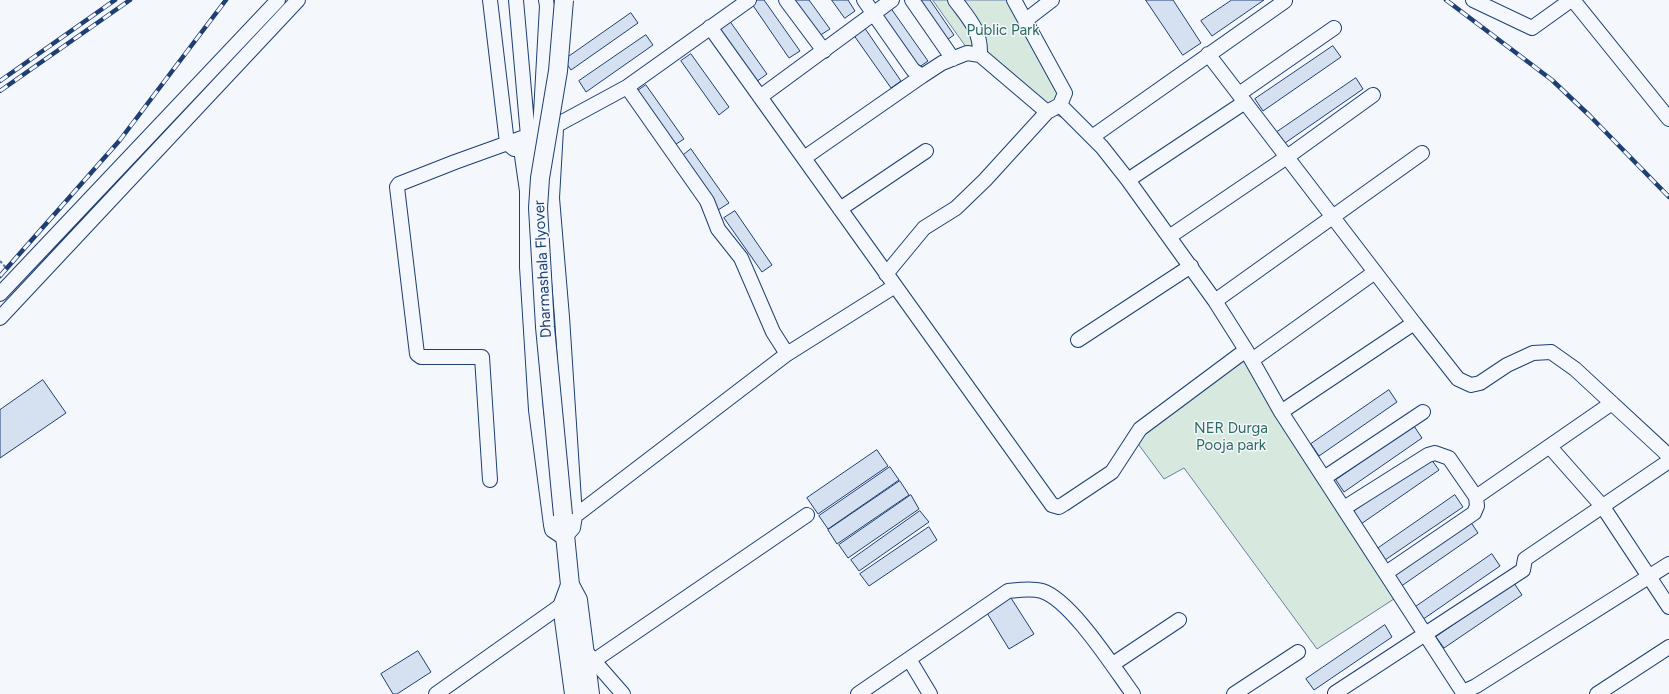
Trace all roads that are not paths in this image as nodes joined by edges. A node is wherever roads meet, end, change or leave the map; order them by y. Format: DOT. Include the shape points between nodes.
graph roads {
  1 [pos="278,0"];
  2 [pos="298,0"];
  3 [pos="490,0"];
  4 [pos="516,0"];
  5 [pos="546,0"];
  6 [pos="564,0"];
  7 [pos="749,0"];
  8 [pos="786,0"];
  9 [pos="864,0"];
  10 [pos="892,0"];
  11 [pos="912,0"];
  12 [pos="955,0"];
  13 [pos="1014,0"];
  14 [pos="1052,0"];
  15 [pos="1472,0"];
  16 [pos="1572,0"];
  17 [pos="1285,1"];
  18 [pos="874,14"];
  19 [pos="1026,20"];
  20 [pos="710,27"];
  21 [pos="1334,28"];
  22 [pos="824,50"];
  23 [pos="1208,54"];
  24 [pos="980,55"];
  25 [pos="953,59"];
  26 [pos="922,76"];
  27 [pos="627,87"];
  28 [pos="1373,95"];
  29 [pos="760,97"];
  30 [pos="1242,98"];
  31 [pos="1060,105"];
  32 [pos="1047,112"];
  33 [pos="1669,119"];
  34 [pos="555,126"];
  35 [pos="534,134"];
  36 [pos="1092,137"];
  37 [pos="507,143"];
  38 [pos="926,151"];
  39 [pos="1422,153"];
  40 [pos="522,156"];
  41 [pos="1287,157"];
  42 [pos="804,158"];
  43 [pos="1128,180"];
  44 [pos="527,191"];
  45 [pos="840,209"];
  46 [pos="1333,218"];
  47 [pos="1169,237"];
  48 [pos="1191,266"];
  49 [pos="1375,272"];
  50 [pos="886,274"];
  51 [pos="895,286"];
  52 [pos="0,294"];
  53 [pos="1215,301"];
  54 [pos="0,318"];
  55 [pos="1414,323"];
  56 [pos="1078,340"];
  57 [pos="787,354"];
  58 [pos="1249,355"];
  59 [pos="1612,403"];
  60 [pos="1281,412"];
  61 [pos="1423,412"];
  62 [pos="1550,447"];
  63 [pos="1669,456"];
  64 [pos="1669,461"];
  65 [pos="1324,478"];
  66 [pos="490,480"];
  67 [pos="1476,497"];
  68 [pos="1603,507"];
  69 [pos="1344,508"];
  70 [pos="569,516"];
  71 [pos="807,516"];
  72 [pos="564,538"];
  73 [pos="1669,564"];
  74 [pos="1386,573"];
  75 [pos="1649,578"];
  76 [pos="570,596"];
  77 [pos="1669,607"];
  78 [pos="1179,620"];
  79 [pos="1426,635"];
  80 [pos="1669,647"];
  81 [pos="1298,652"];
  82 [pos="589,655"];
  83 [pos="909,659"];
  84 [pos="1113,664"];
  85 [pos="578,693"];
  86 [pos="1335,693"];
  87 [pos="1463,693"];
  88 [pos="436,694"];
  89 [pos="623,694"];
  90 [pos="858,694"];
  91 [pos="930,694"];
  92 [pos="1133,694"];
  93 [pos="1234,694"];
  94 [pos="1597,694"];
  1 -- 52 [label="street"];
  2 -- 54 [label="street"];
  3 -- 37 [label="street"];
  4 -- 35 [label="street"];
  5 -- 35 [label="street"];
  6 -- 70 [label="main road, Dharmashala Flyover, bridge" via="558,71 538,208 544,320"];
  7 -- 20 [label="street"];
  8 -- 22 [label="street"];
  9 -- 18 [label="street"];
  10 -- 18 [label="street"];
  11 -- 25 [label="street"];
  12 -- 24 [label="street" via="979,36"];
  13 -- 19 [label="street"];
  14 -- 19 [label="street"];
  15 -- 16 [label="street" via="1532,28"];
  16 -- 33 [label="street"];
  17 -- 23 [label="street"];
  18 -- 22 [label="street"];
  18 -- 26 [label="street" via="914,70"];
  19 -- 31 [label="street" via="1065,93"];
  20 -- 27 [label="street"];
  20 -- 29 [label="street"];
  21 -- 30 [label="street"];
  22 -- 29 [label="street"];
  23 -- 30 [label="street"];
  23 -- 36 [label="street"];
  24 -- 25 [label="street" via="967,53"];
  24 -- 32 [label="street"];
  25 -- 26 [label="street"];
  26 -- 42 [label="street"];
  27 -- 34 [label="street"];
  27 -- 57 [label="street" via="706,201 718,229 741,258 773,332"];
  28 -- 41 [label="street"];
  29 -- 42 [label="street"];
  30 -- 41 [label="street"];
  30 -- 43 [label="street"];
  31 -- 32 [label="street"];
  31 -- 36 [label="street"];
  32 -- 50 [label="street" via="956,208 924,228"];
  34 -- 35 [label="street"];
  34 -- 70 [label="street" via="552,198 562,317"];
  35 -- 37 [label="street"];
  35 -- 40 [label="street"];
  35 -- 44 [label="street"];
  36 -- 43 [label="street"];
  37 -- 40 [label="street"];
  37 -- 66 [label="street" via="399,184 396,190 418,357 480,356 483,359"];
  38 -- 45 [label="street"];
  39 -- 46 [label="street"];
  40 -- 44 [label="street"];
  41 -- 46 [label="street"];
  41 -- 47 [label="street"];
  42 -- 45 [label="street"];
  43 -- 47 [label="street"];
  44 -- 72 [label="street" via="527,267 536,410 552,530"];
  45 -- 50 [label="street"];
  46 -- 49 [label="street"];
  46 -- 53 [label="street"];
  47 -- 48 [label="street"];
  48 -- 53 [label="street"];
  48 -- 56 [label="street"];
  49 -- 55 [label="street"];
  49 -- 58 [label="street"];
  50 -- 51 [label="street"];
  51 -- 57 [label="street"];
  51 -- 58 [label="street" via="1052,505 1059,507 1112,472 1140,429"];
  53 -- 58 [label="street"];
  55 -- 59 [label="street" via="1458,379 1471,385 1480,383 1507,365 1533,353 1551,352 1575,369"];
  55 -- 60 [label="street"];
  57 -- 70 [label="street"];
  58 -- 60 [label="street"];
  59 -- 62 [label="street"];
  59 -- 63 [label="street"];
  60 -- 65 [label="street"];
  61 -- 65 [label="street"];
  62 -- 67 [label="street"];
  62 -- 68 [label="street"];
  64 -- 68 [label="street"];
  65 -- 69 [label="street"];
  67 -- 69 [label="street" via="1449,458 1435,453"];
  67 -- 74 [label="street" via="1477,506 1474,513"];
  68 -- 75 [label="street"];
  68 -- 79 [label="street" via="1525,559 1524,570"];
  69 -- 74 [label="street"];
  70 -- 72 [label="main road, Dharmashala Flyover"];
  71 -- 82 [label="street"];
  72 -- 76 [label="main road, Dharmashala Flyover"];
  73 -- 75 [label="street"];
  74 -- 79 [label="street"];
  75 -- 77 [label="street"];
  75 -- 87 [label="street"];
  76 -- 82 [label="main road"];
  76 -- 85 [label="main road" via="564,620"];
  76 -- 88 [label="street"];
  78 -- 84 [label="street"];
  79 -- 86 [label="street"];
  79 -- 87 [label="street"];
  80 -- 94 [label="street"];
  81 -- 93 [label="street"];
  82 -- 85 [label="main road"];
  82 -- 89 [label="street"];
  83 -- 84 [label="street" via="1008,591 1024,589 1042,591 1068,608"];
  83 -- 90 [label="street"];
  83 -- 91 [label="street"];
  84 -- 92 [label="street"];
}
